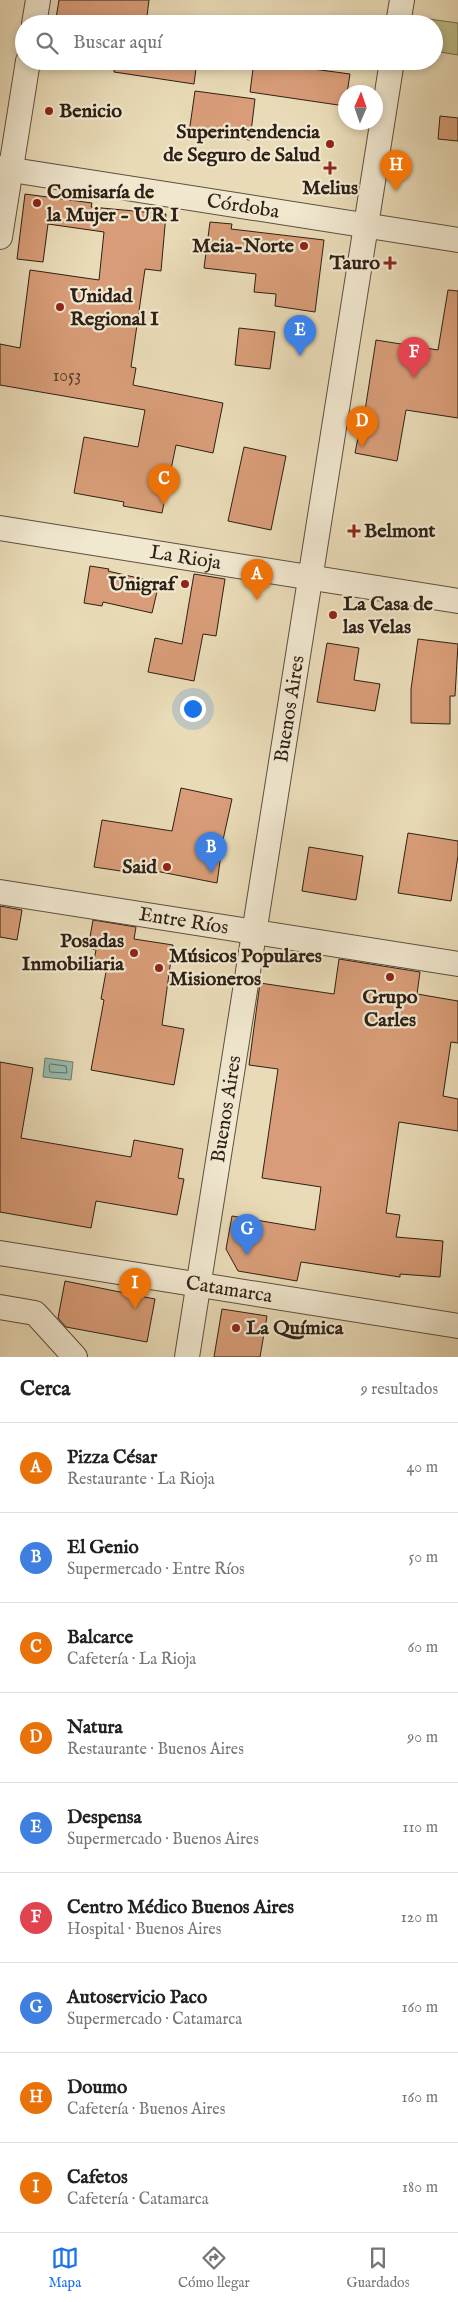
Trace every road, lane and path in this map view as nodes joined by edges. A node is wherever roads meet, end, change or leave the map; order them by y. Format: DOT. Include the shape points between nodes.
graph roads {
  1 [pos="38,0"];
  2 [pos="402,0"];
  3 [pos="36,15"];
  4 [pos="400,15"];
  5 [pos="26,70"];
  6 [pos="391,70"];
  7 [pos="5,169"];
  8 [pos="366,226"];
  9 [pos="0,237"];
  10 [pos="458,240"];
  11 [pos="0,528"];
  12 [pos="310,577"];
  13 [pos="458,601"];
  14 [pos="0,892"];
  15 [pos="254,932"];
  16 [pos="458,964"];
  17 [pos="0,1253"];
  18 [pos="199,1285"];
  19 [pos="0,1307"];
  20 [pos="458,1326"];
  21 [pos="75,1357"];
  22 [pos="187,1357"];
  1 -- 3 [label="street"];
  2 -- 4 [label="street"];
  5 -- 7 [label="street"];
  6 -- 8 [label="street, Buenos Aires"];
  7 -- 8 [label="street, Córdoba"];
  7 -- 9 [label="street"];
  8 -- 10 [label="street, Córdoba"];
  8 -- 12 [label="street, Buenos Aires"];
  11 -- 12 [label="street, La Rioja"];
  12 -- 13 [label="street, La Rioja"];
  12 -- 15 [label="street, Buenos Aires"];
  14 -- 15 [label="street, Entre Ríos"];
  15 -- 16 [label="street, Entre Ríos"];
  15 -- 18 [label="street, Buenos Aires"];
  17 -- 18 [label="street, Catamarca"];
  18 -- 20 [label="street, Catamarca"];
  18 -- 22 [label="street, Buenos Aires"];
  19 -- 21 [label="street" via="35,1314"];
}
